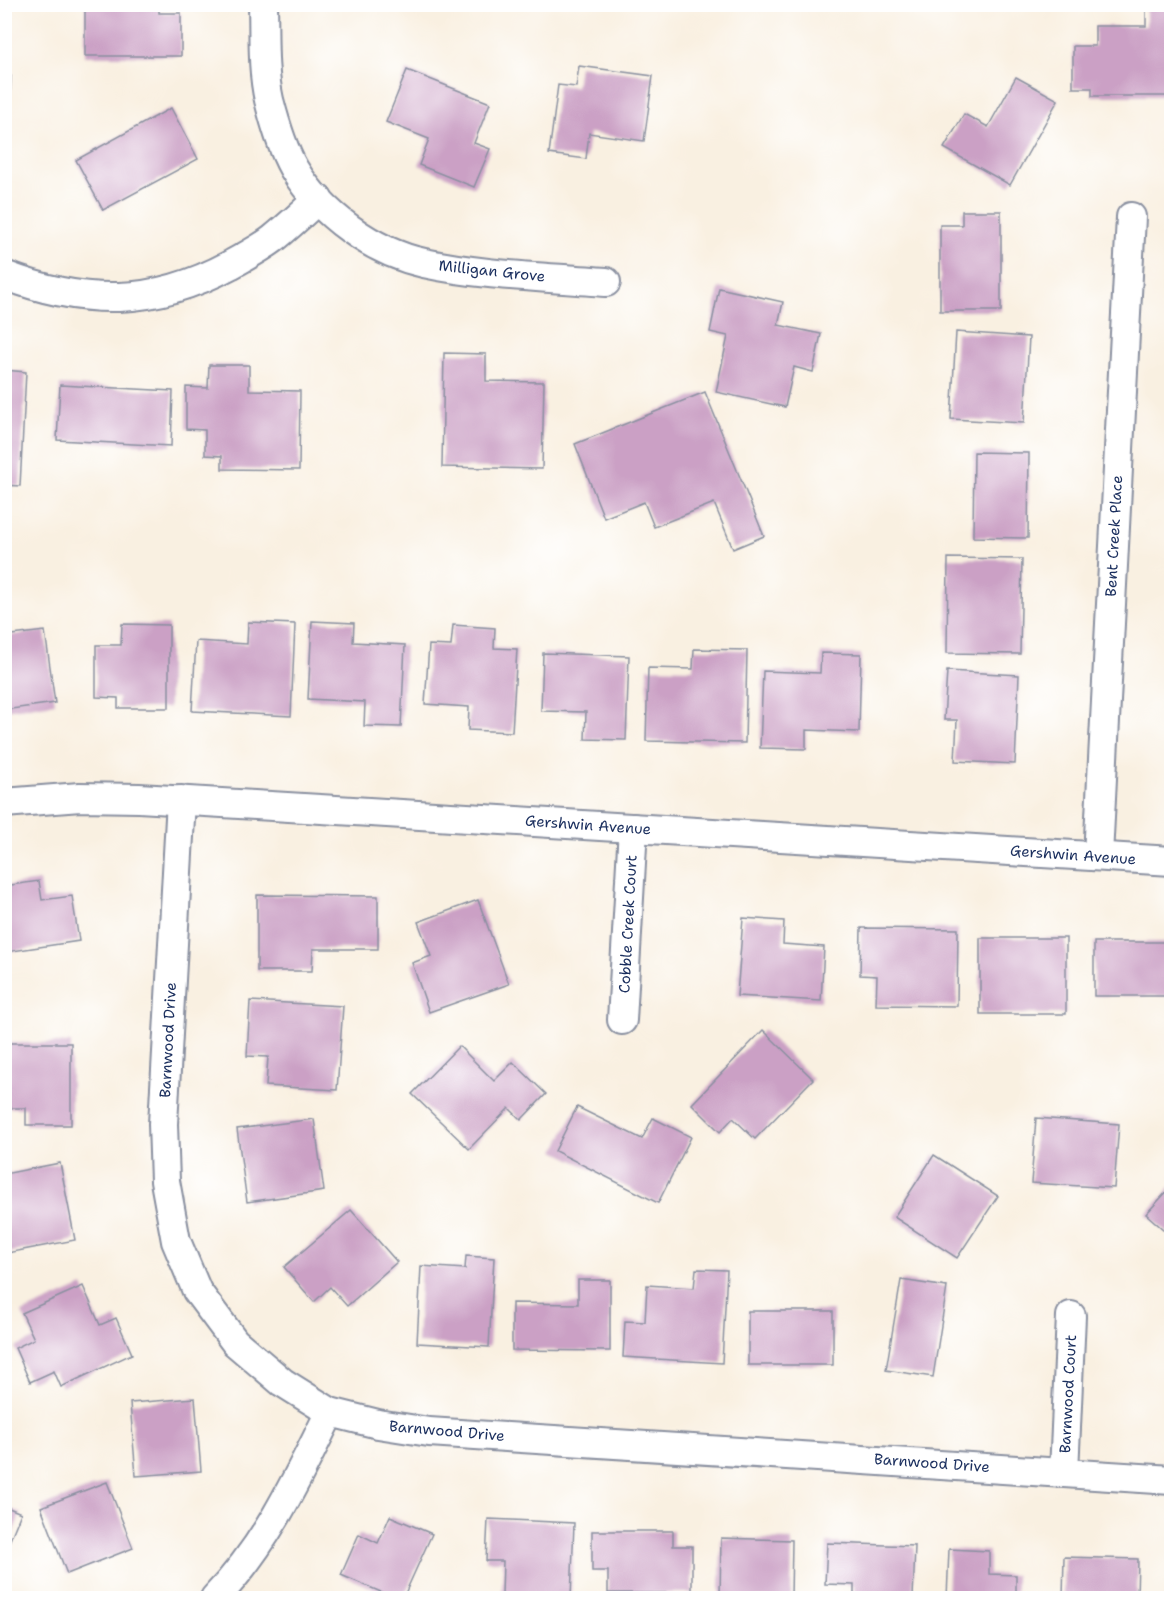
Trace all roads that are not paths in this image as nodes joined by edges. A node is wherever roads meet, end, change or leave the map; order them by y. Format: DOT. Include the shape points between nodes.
graph roads {
  1 [pos="263,4"];
  2 [pos="318,200"];
  3 [pos="1131,217"];
  4 [pos="4,275"];
  5 [pos="606,282"];
  6 [pos="181,800"];
  7 [pos="4,803"];
  8 [pos="633,828"];
  9 [pos="1098,856"];
  10 [pos="1172,861"];
  11 [pos="622,1020"];
  12 [pos="1071,1316"];
  13 [pos="330,1412"];
  14 [pos="1064,1472"];
  15 [pos="1172,1480"];
  16 [pos="215,1599"];
  1 -- 2 [label="street, Milligan Grove" via="268,99 294,169"];
  2 -- 4 [label="street" via="271,240 236,261 198,282 154,295 106,298 63,293"];
  2 -- 5 [label="street, Milligan Grove" via="348,227 384,250 422,263"];
  3 -- 9 [label="street, Bent Creek Place"];
  6 -- 7 [label="street, Gershwin Avenue" via="80,796"];
  6 -- 8 [label="street, Gershwin Avenue"];
  6 -- 13 [label="street, Barnwood Drive" via="163,1124 165,1181 176,1241 197,1291 235,1342 282,1382"];
  8 -- 9 [label="street, Gershwin Avenue"];
  8 -- 11 [label="street, Cobble Creek Court"];
  9 -- 10 [label="street, Gershwin Avenue"];
  12 -- 14 [label="street, Barnwood Court"];
  13 -- 14 [label="street, Barnwood Drive" via="429,1432"];
  13 -- 16 [label="street" via="282,1509 239,1573"];
  14 -- 15 [label="street, Barnwood Drive"];
}
